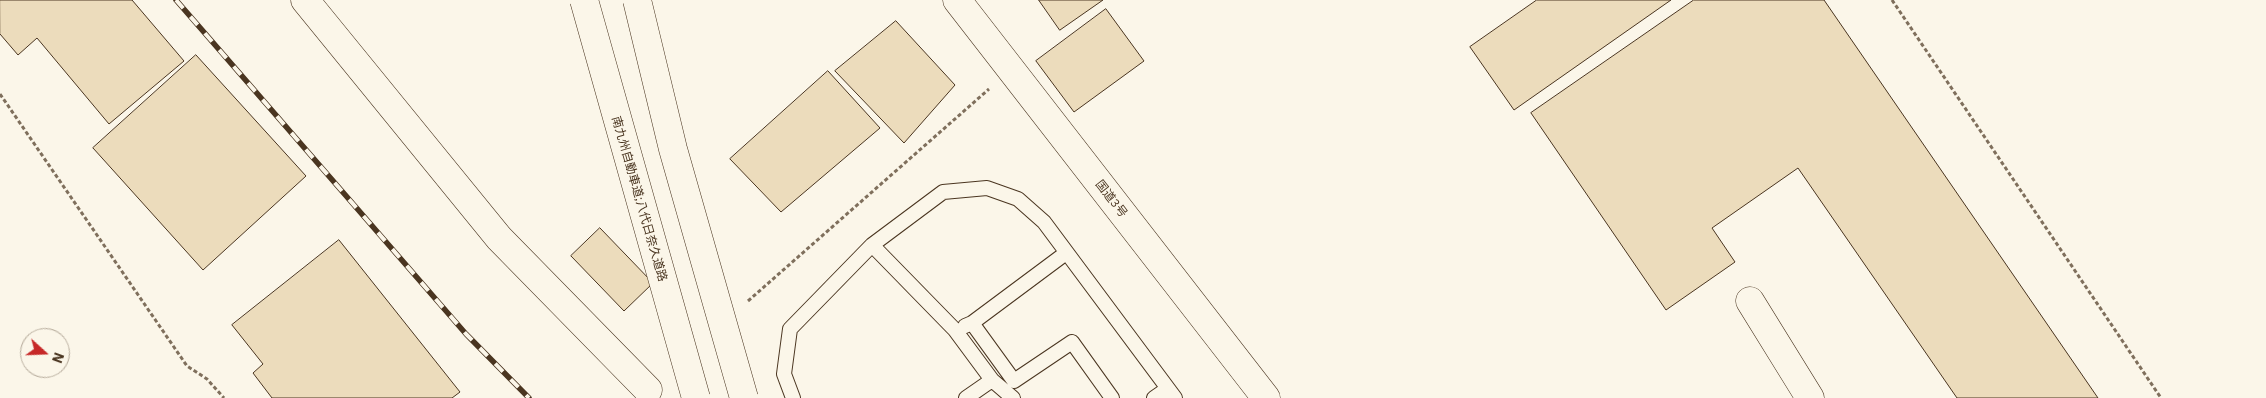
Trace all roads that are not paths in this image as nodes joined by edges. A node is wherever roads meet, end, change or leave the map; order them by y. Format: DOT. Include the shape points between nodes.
graph roads {
  1 [pos="305,0"];
  2 [pos="584,0"];
  3 [pos="637,0"];
  4 [pos="956,0"];
  5 [pos="872,244"];
  6 [pos="1066,252"];
  7 [pos="1750,301"];
  8 [pos="972,323"];
  9 [pos="955,330"];
  10 [pos="992,380"];
  11 [pos="648,390"];
  12 [pos="1171,393"];
  13 [pos="696,398"];
  14 [pos="744,398"];
  15 [pos="793,398"];
  16 [pos="966,398"];
  17 [pos="1013,398"];
  18 [pos="1112,398"];
  19 [pos="1154,398"];
  20 [pos="1266,398"];
  21 [pos="1810,398"];
  1 -- 11 [label="main road" via="499,238"];
  2 -- 13 [label="main road, 南九州自動車道;八代日奈久道路, bridge"];
  3 -- 14 [label="main road, bridge" via="676,158"];
  4 -- 20 [label="main road, 国道3号"];
  5 -- 6 [label="lane" via="943,192 986,188 1018,200 1044,222"];
  5 -- 9 [label="lane"];
  5 -- 15 [label="lane" via="790,329 784,374"];
  6 -- 8 [label="lane"];
  6 -- 12 [label="lane"];
  7 -- 21 [label="main road"];
  8 -- 9 [label="lane"];
  8 -- 18 [label="lane" via="1014,381 1072,342"];
  9 -- 10 [label="lane"];
  10 -- 16 [label="lane"];
  10 -- 17 [label="lane"];
  12 -- 19 [label="lane"];
}
